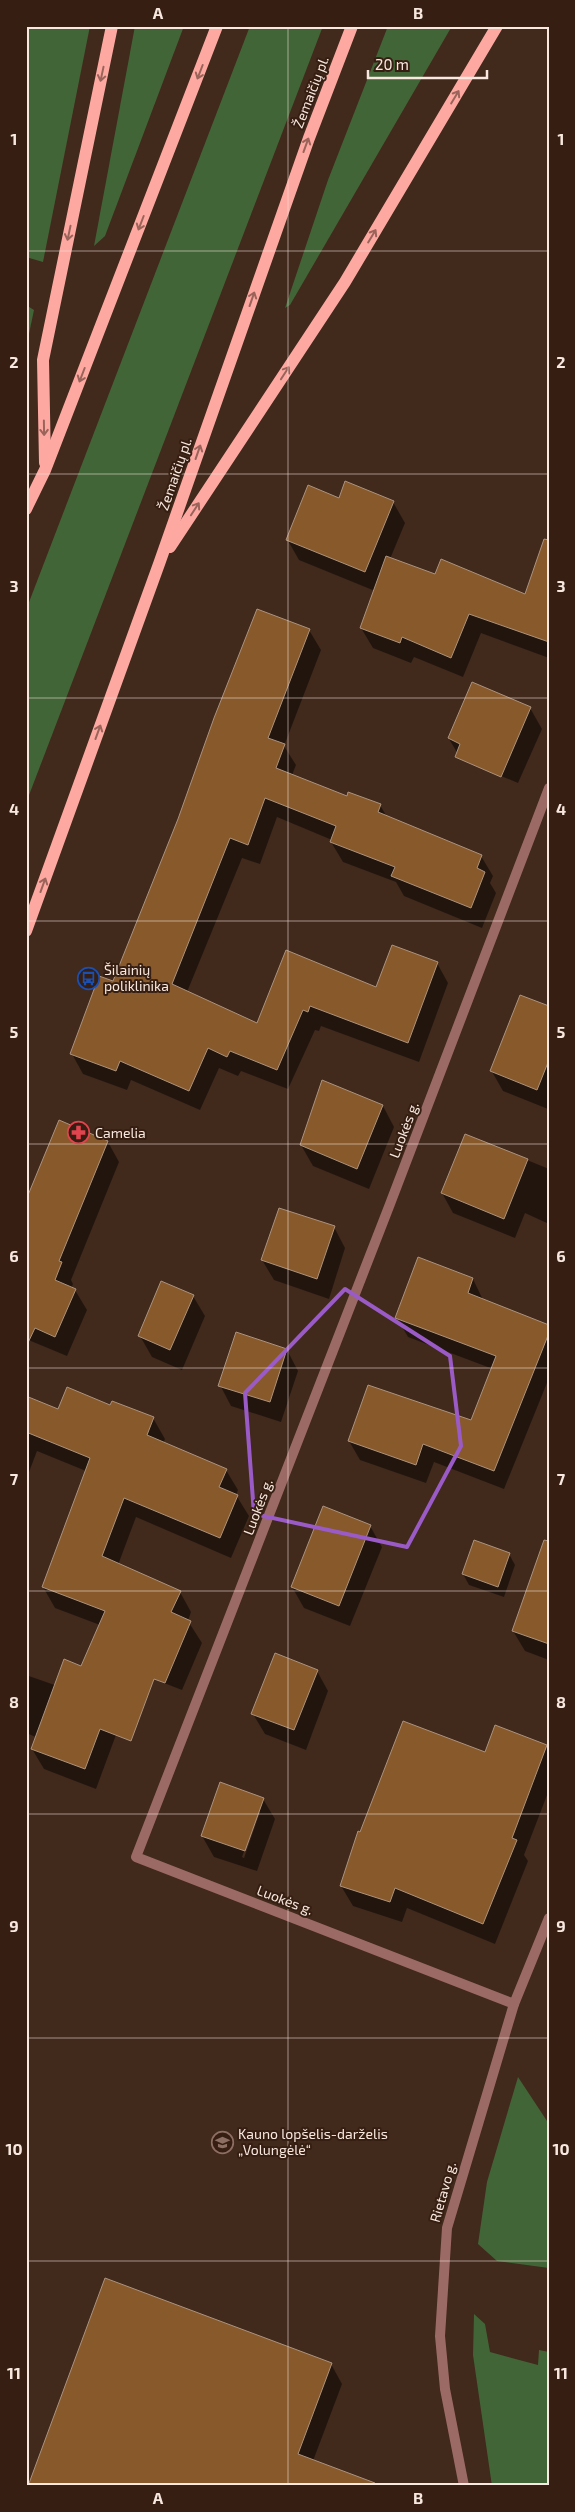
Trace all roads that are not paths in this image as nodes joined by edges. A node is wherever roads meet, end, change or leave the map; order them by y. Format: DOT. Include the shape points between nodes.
graph roads {
  1 [pos="112,26"];
  2 [pos="217,26"];
  3 [pos="352,26"];
  4 [pos="497,26"];
  5 [pos="45,470"];
  6 [pos="26,510"];
  7 [pos="159,564"];
  8 [pos="549,788"];
  9 [pos="26,931"];
  10 [pos="549,1918"];
  11 [pos="514,2004"];
  12 [pos="464,2486"];
  1 -- 5 [label="main road, one-way" via="43,360"];
  2 -- 5 [label="main road, one-way"];
  7 -- 3 [label="main road, Žemaičių pl., one-way" via="308,138"];
  7 -- 4 [label="main road, one-way" via="345,282"];
  5 -- 6 [label="main road"];
  9 -- 7 [label="main road, Žemaičių pl., one-way"];
  8 -- 11 [label="street, Luokės g." via="136,1858"];
  10 -- 11 [label="street, Rietavo g."];
  11 -- 12 [label="street, Rietavo g." via="447,2228 440,2336 445,2389"];
}
